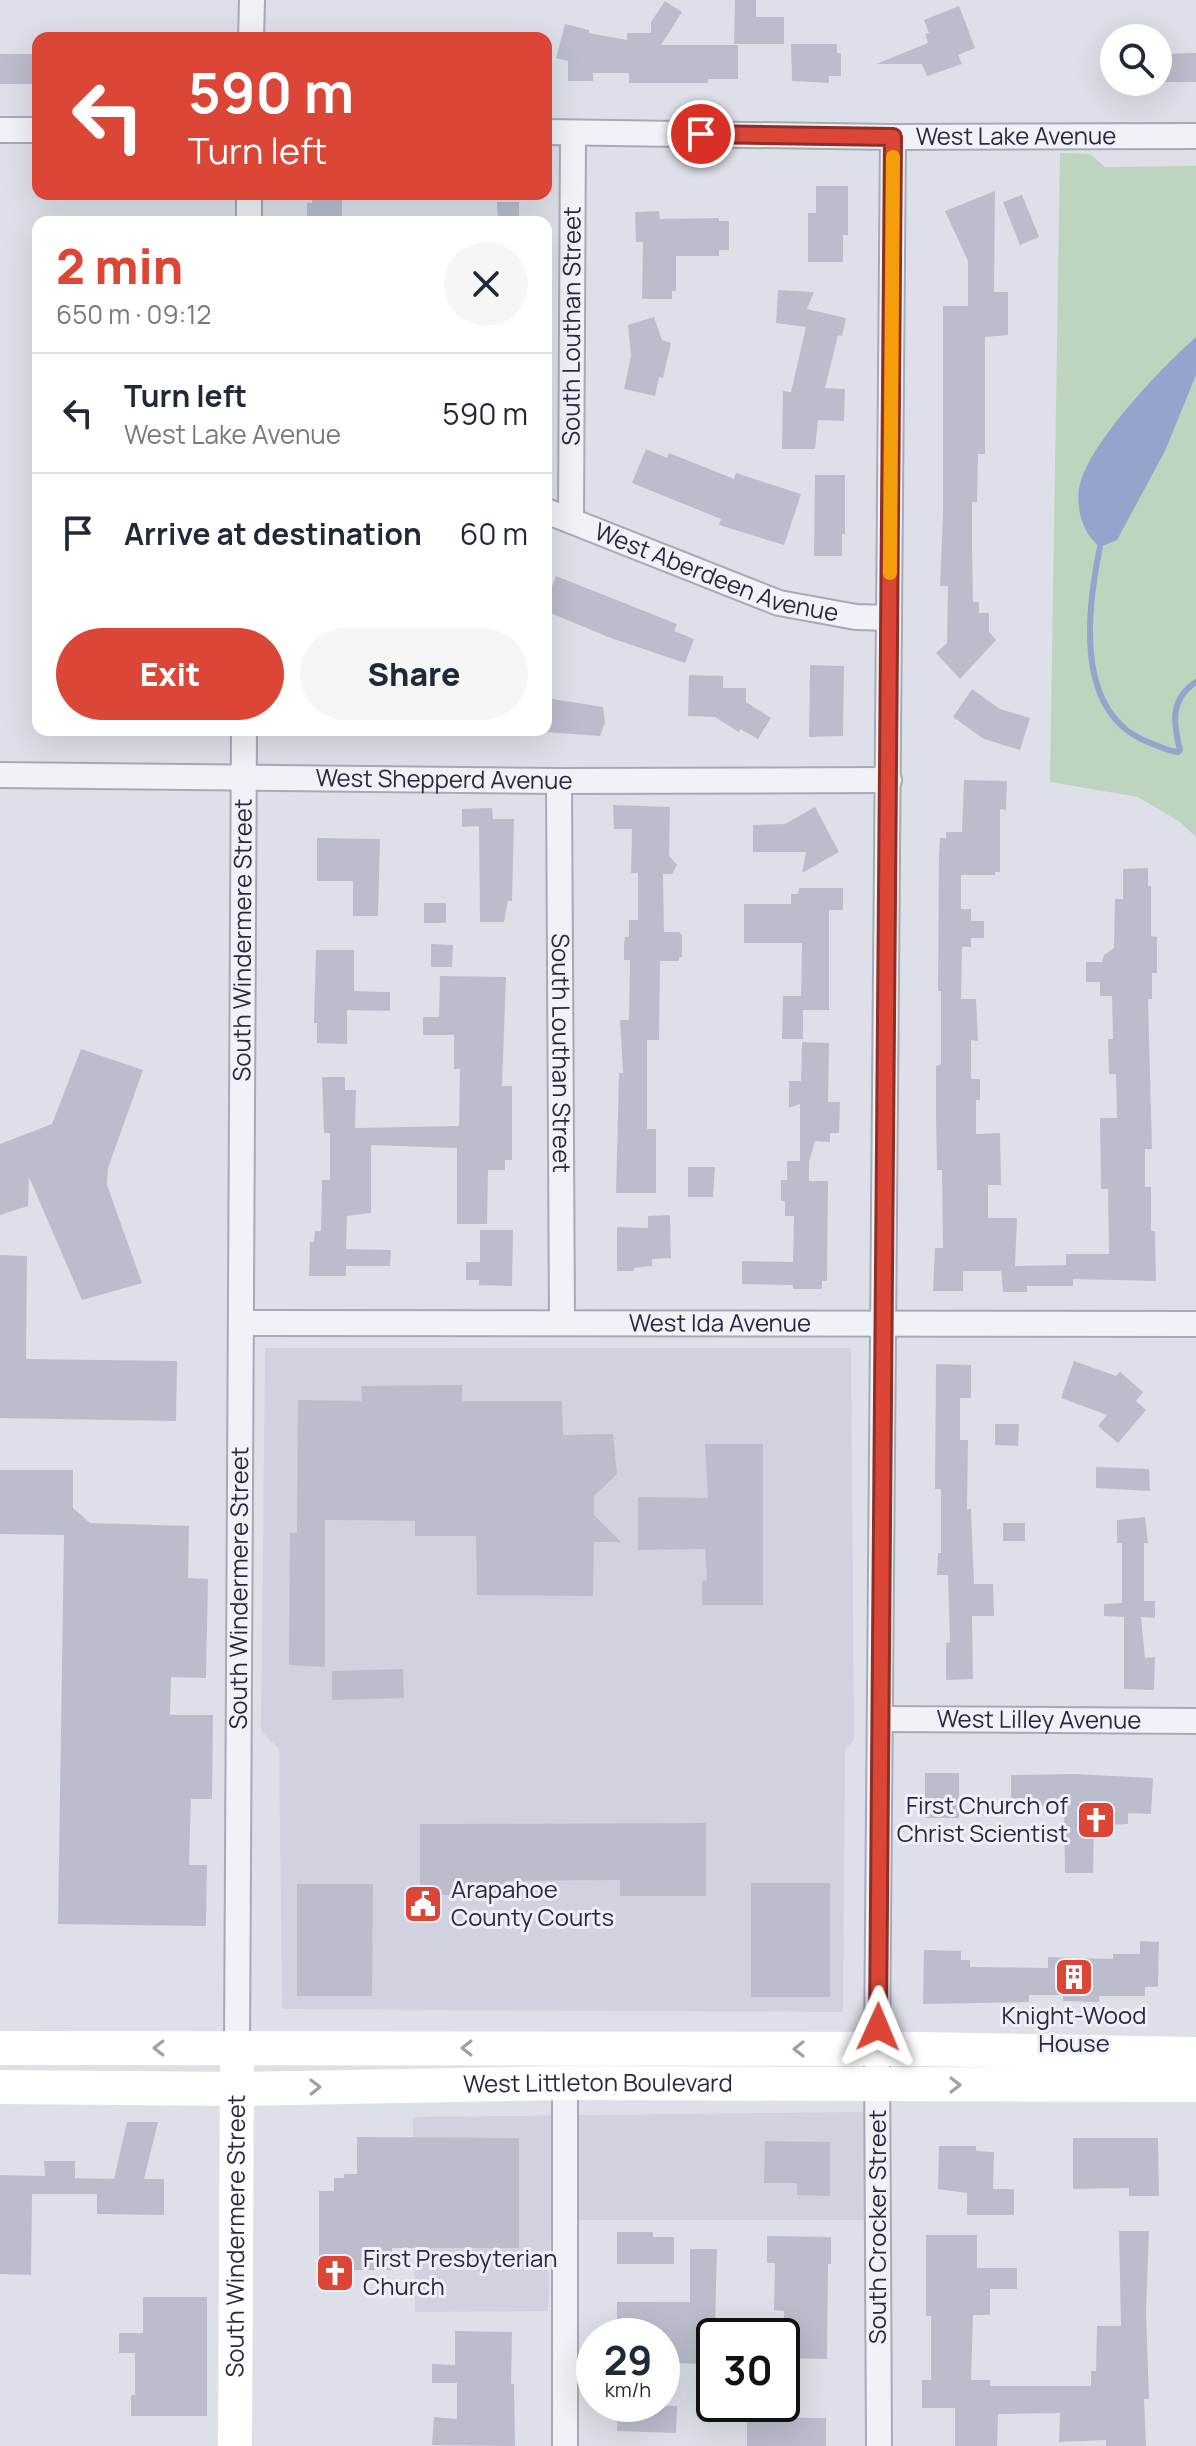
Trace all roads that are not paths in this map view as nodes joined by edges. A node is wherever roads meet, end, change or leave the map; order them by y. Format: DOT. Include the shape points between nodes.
graph roads {
  1 [pos="252,0"];
  2 [pos="251,32"];
  3 [pos="0,130"];
  4 [pos="32,130"];
  5 [pos="552,132"];
  6 [pos="573,133"];
  7 [pos="1196,136"];
  8 [pos="893,137"];
  9 [pos="552,513"];
  10 [pos="571,520"];
  11 [pos="889,618"];
  12 [pos="244,736"];
  13 [pos="0,775"];
  14 [pos="244,777"];
  15 [pos="889,780"];
  16 [pos="559,781"];
  17 [pos="242,1323"];
  18 [pos="562,1323"];
  19 [pos="885,1323"];
  20 [pos="1196,1324"];
  21 [pos="881,1719"];
  22 [pos="1196,1721"];
  23 [pos="0,2048"];
  24 [pos="237,2048"];
  25 [pos="877,2049"];
  26 [pos="1196,2054"];
  27 [pos="565,2083"];
  28 [pos="877,2085"];
  29 [pos="1196,2085"];
  30 [pos="0,2087"];
  31 [pos="237,2089"];
  32 [pos="235,2446"];
  33 [pos="565,2446"];
  34 [pos="879,2446"];
  1 -- 2 [label="street"];
  3 -- 4 [label="street"];
  5 -- 6 [label="street, West Lake Avenue"];
  6 -- 8 [label="street, West Lake Avenue"];
  6 -- 10 [label="street, South Louthan Street"];
  7 -- 8 [label="street, West Lake Avenue"];
  8 -- 11 [label="street, South Crocker Street"];
  9 -- 10 [label="street, West Aberdeen Avenue"];
  10 -- 11 [label="street, West Aberdeen Avenue" via="779,603"];
  11 -- 15 [label="street, South Crocker Street"];
  12 -- 14 [label="street, South Windermere Street"];
  13 -- 14 [label="street, West Shepperd Avenue"];
  14 -- 16 [label="street, West Shepperd Avenue"];
  14 -- 17 [label="street, South Windermere Street"];
  15 -- 16 [label="street, West Shepperd Avenue"];
  15 -- 19 [label="street, South Crocker Street"];
  16 -- 18 [label="street, South Louthan Street"];
  17 -- 18 [label="street, West Ida Avenue"];
  17 -- 24 [label="street, South Windermere Street"];
  18 -- 19 [label="street, West Ida Avenue"];
  19 -- 20 [label="street, West Ida Avenue"];
  19 -- 21 [label="street, South Crocker Street"];
  21 -- 22 [label="street, West Lilley Avenue"];
  21 -- 25 [label="street, South Crocker Street"];
  24 -- 23 [label="main road, West Littleton Boulevard, one-way"];
  25 -- 24 [label="main road, West Littleton Boulevard, one-way"];
  24 -- 31 [label="main road, South Windermere Street"];
  25 -- 26 [label="main road, West Littleton Boulevard"];
  25 -- 28 [label="street, South Crocker Street"];
  27 -- 28 [label="main road, West Littleton Boulevard"];
  31 -- 27 [label="main road, West Littleton Boulevard, one-way"];
  27 -- 33 [label="street"];
  28 -- 29 [label="main road, West Littleton Boulevard, one-way"];
  28 -- 34 [label="street, South Crocker Street"];
  30 -- 31 [label="main road, West Littleton Boulevard"];
  31 -- 32 [label="main road, South Windermere Street"];
}
